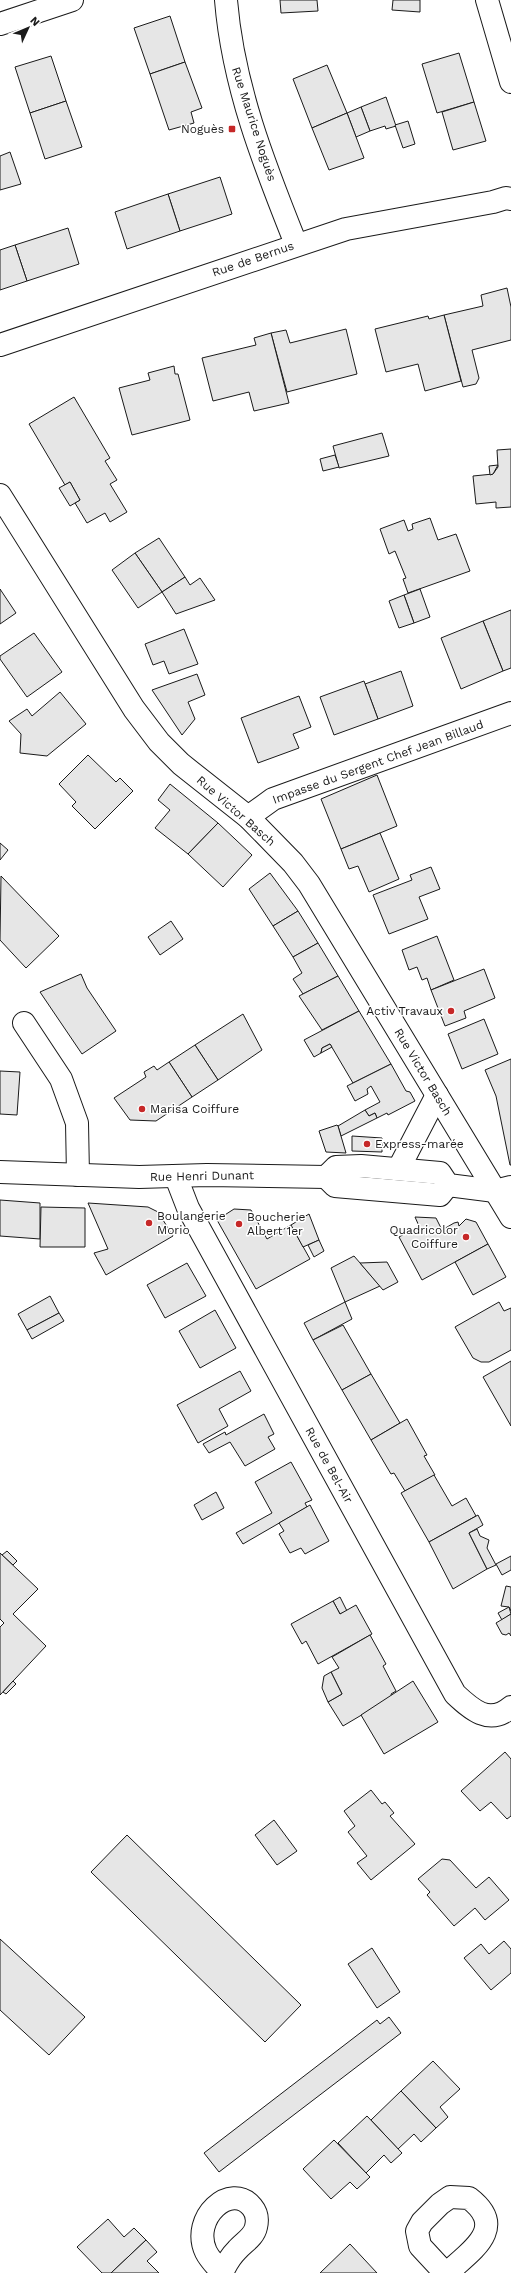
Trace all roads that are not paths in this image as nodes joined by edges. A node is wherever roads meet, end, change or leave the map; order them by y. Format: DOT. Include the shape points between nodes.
graph roads {
  1 [pos="72,0"];
  2 [pos="226,0"];
  3 [pos="487,0"];
  4 [pos="0,24"];
  5 [pos="511,82"];
  6 [pos="509,196"];
  7 [pos="296,244"];
  8 [pos="0,345"];
  9 [pos="0,495"];
  10 [pos="511,714"];
  11 [pos="248,817"];
  12 [pos="24,1023"];
  13 [pos="437,1094"];
  14 [pos="399,1168"];
  15 [pos="0,1172"];
  16 [pos="78,1175"];
  17 [pos="326,1176"];
  18 [pos="176,1177"];
  19 [pos="448,1185"];
  20 [pos="503,1189"];
  21 [pos="511,1218"];
  22 [pos="511,1708"];
  1 -- 4 [label="street"];
  2 -- 7 [label="street, Rue Maurice Noguès" via="233,57 241,91 264,161"];
  3 -- 5 [label="street"];
  6 -- 7 [label="street, Rue de Bernus" via="493,202 346,229"];
  7 -- 8 [label="street, Rue de Bernus"];
  9 -- 11 [label="street, Rue Victor Basch" via="134,709 159,742 181,764"];
  10 -- 11 [label="street, Impasse du Sergent Chef Jean Billaud" via="273,798"];
  11 -- 13 [label="street, Rue Victor Basch" via="293,862 309,884"];
  12 -- 16 [label="street" via="61,1079 77,1123"];
  13 -- 14 [label="street"];
  13 -- 20 [label="street, Rue Victor Basch"];
  14 -- 17 [label="street, Rue Henri Dunant" via="336,1167"];
  14 -- 19 [label="street, Rue Henri Dunant" via="440,1173"];
  15 -- 16 [label="street, Rue Henri Dunant"];
  16 -- 18 [label="street, Rue Henri Dunant"];
  17 -- 18 [label="street, Rue Henri Dunant"];
  17 -- 19 [label="street" via="335,1186 440,1195"];
  18 -- 22 [label="street, Rue de Bel-Air" via="188,1208 455,1694 473,1712 490,1715 506,1712"];
  19 -- 20 [label="street"];
  20 -- 21 [label="street, Rue Victor Basch"];
}
